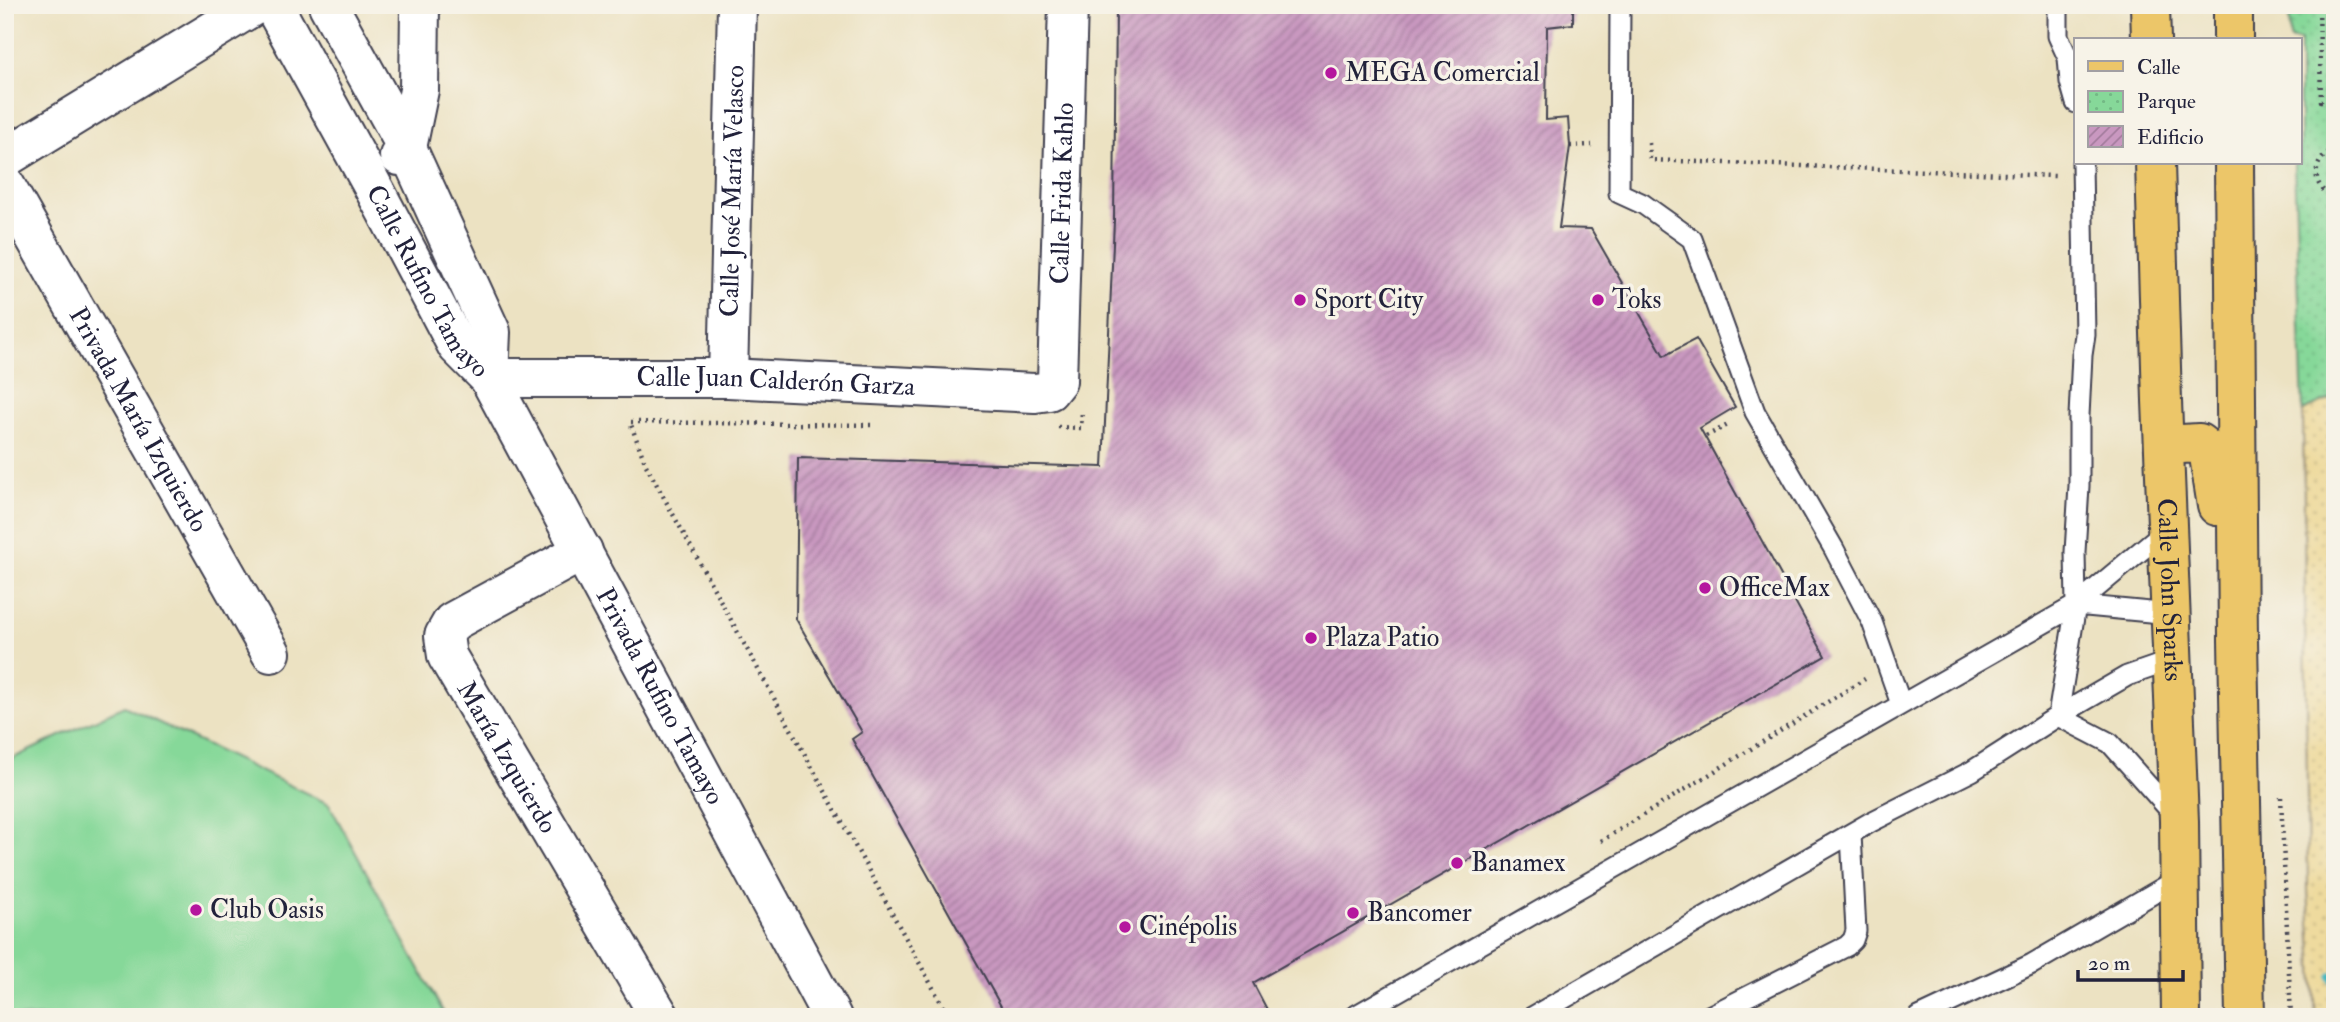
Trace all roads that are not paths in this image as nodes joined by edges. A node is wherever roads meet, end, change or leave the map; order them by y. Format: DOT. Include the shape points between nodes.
graph roads {
  1 [pos="256,5"];
  2 [pos="273,5"];
  3 [pos="328,5"];
  4 [pos="420,5"];
  5 [pos="737,5"];
  6 [pos="1068,5"];
  7 [pos="1620,5"];
  8 [pos="2058,5"];
  9 [pos="2150,5"];
  10 [pos="2233,5"];
  11 [pos="2151,38"];
  12 [pos="2233,38"];
  13 [pos="2072,60"];
  14 [pos="2074,96"];
  15 [pos="407,148"];
  16 [pos="5,158"];
  17 [pos="2155,164"];
  18 [pos="2234,164"];
  19 [pos="2082,170"];
  20 [pos="371,183"];
  21 [pos="5,186"];
  22 [pos="489,378"];
  23 [pos="729,378"];
  24 [pos="1070,391"];
  25 [pos="2164,445"];
  26 [pos="2167,531"];
  27 [pos="583,551"];
  28 [pos="2076,605"];
  29 [pos="2171,614"];
  30 [pos="2238,640"];
  31 [pos="271,653"];
  32 [pos="2173,660"];
  33 [pos="1901,704"];
  34 [pos="2058,716"];
  35 [pos="2179,821"];
  36 [pos="1851,834"];
  37 [pos="2180,877"];
  38 [pos="660,1017"];
  39 [pos="832,1017"];
  40 [pos="1353,1017"];
  41 [pos="1532,1017"];
  42 [pos="1707,1017"];
  43 [pos="1919,1017"];
  44 [pos="2181,1017"];
  45 [pos="2245,1017"];
  1 -- 16 [label="street"];
  2 -- 20 [label="street, Calle Rufino Tamayo"];
  3 -- 15 [label="street, Calle Rufino Tamayo"];
  4 -- 15 [label="street" via="419,90"];
  5 -- 23 [label="street, Calle José María Velasco"];
  6 -- 24 [label="street, Calle Frida Kahlo"];
  7 -- 33 [label="lane" via="1619,193 1692,239 1755,412 1866,610"];
  8 -- 13 [label="lane" via="2058,36"];
  9 -- 11 [label="main road"];
  10 -- 12 [label="main road"];
  13 -- 14 [label="lane"];
  15 -- 20 [label="street"];
  15 -- 22 [label="street, Calle Rufino Tamayo" via="491,332"];
  17 -- 25 [label="main road, Calle John Sparks"];
  18 -- 30 [label="main road"];
  19 -- 28 [label="lane" via="2085,335"];
  20 -- 22 [label="street, Calle Rufino Tamayo" via="457,346"];
  21 -- 31 [label="street, Privada María Izquierdo"];
  22 -- 23 [label="street, Calle Juan Calderón Garza"];
  22 -- 27 [label="street, Privada Rufino Tamayo"];
  23 -- 24 [label="street, Calle Juan Calderón Garza"];
  25 -- 26 [label="main road, Calle John Sparks"];
  25 -- 30 [label="main road" via="2199,443 2208,450"];
  26 -- 28 [label="lane"];
  26 -- 29 [label="main road, Calle John Sparks"];
  27 -- 38 [label="street, María Izquierdo" via="452,622 444,636 447,656"];
  27 -- 39 [label="street, Privada Rufino Tamayo"];
  28 -- 29 [label="lane"];
  28 -- 33 [label="lane"];
  28 -- 34 [label="lane"];
  29 -- 32 [label="main road, Calle John Sparks"];
  30 -- 45 [label="main road"];
  32 -- 34 [label="lane" via="2127,676"];
  32 -- 35 [label="main road, Calle John Sparks"];
  33 -- 40 [label="lane"];
  34 -- 35 [label="lane" via="2110,743"];
  34 -- 36 [label="lane" via="1972,771"];
  35 -- 37 [label="main road, Calle John Sparks"];
  36 -- 41 [label="lane"];
  36 -- 42 [label="lane" via="1853,940"];
  37 -- 43 [label="lane" via="2032,964"];
  37 -- 44 [label="main road, Calle John Sparks"];
}
